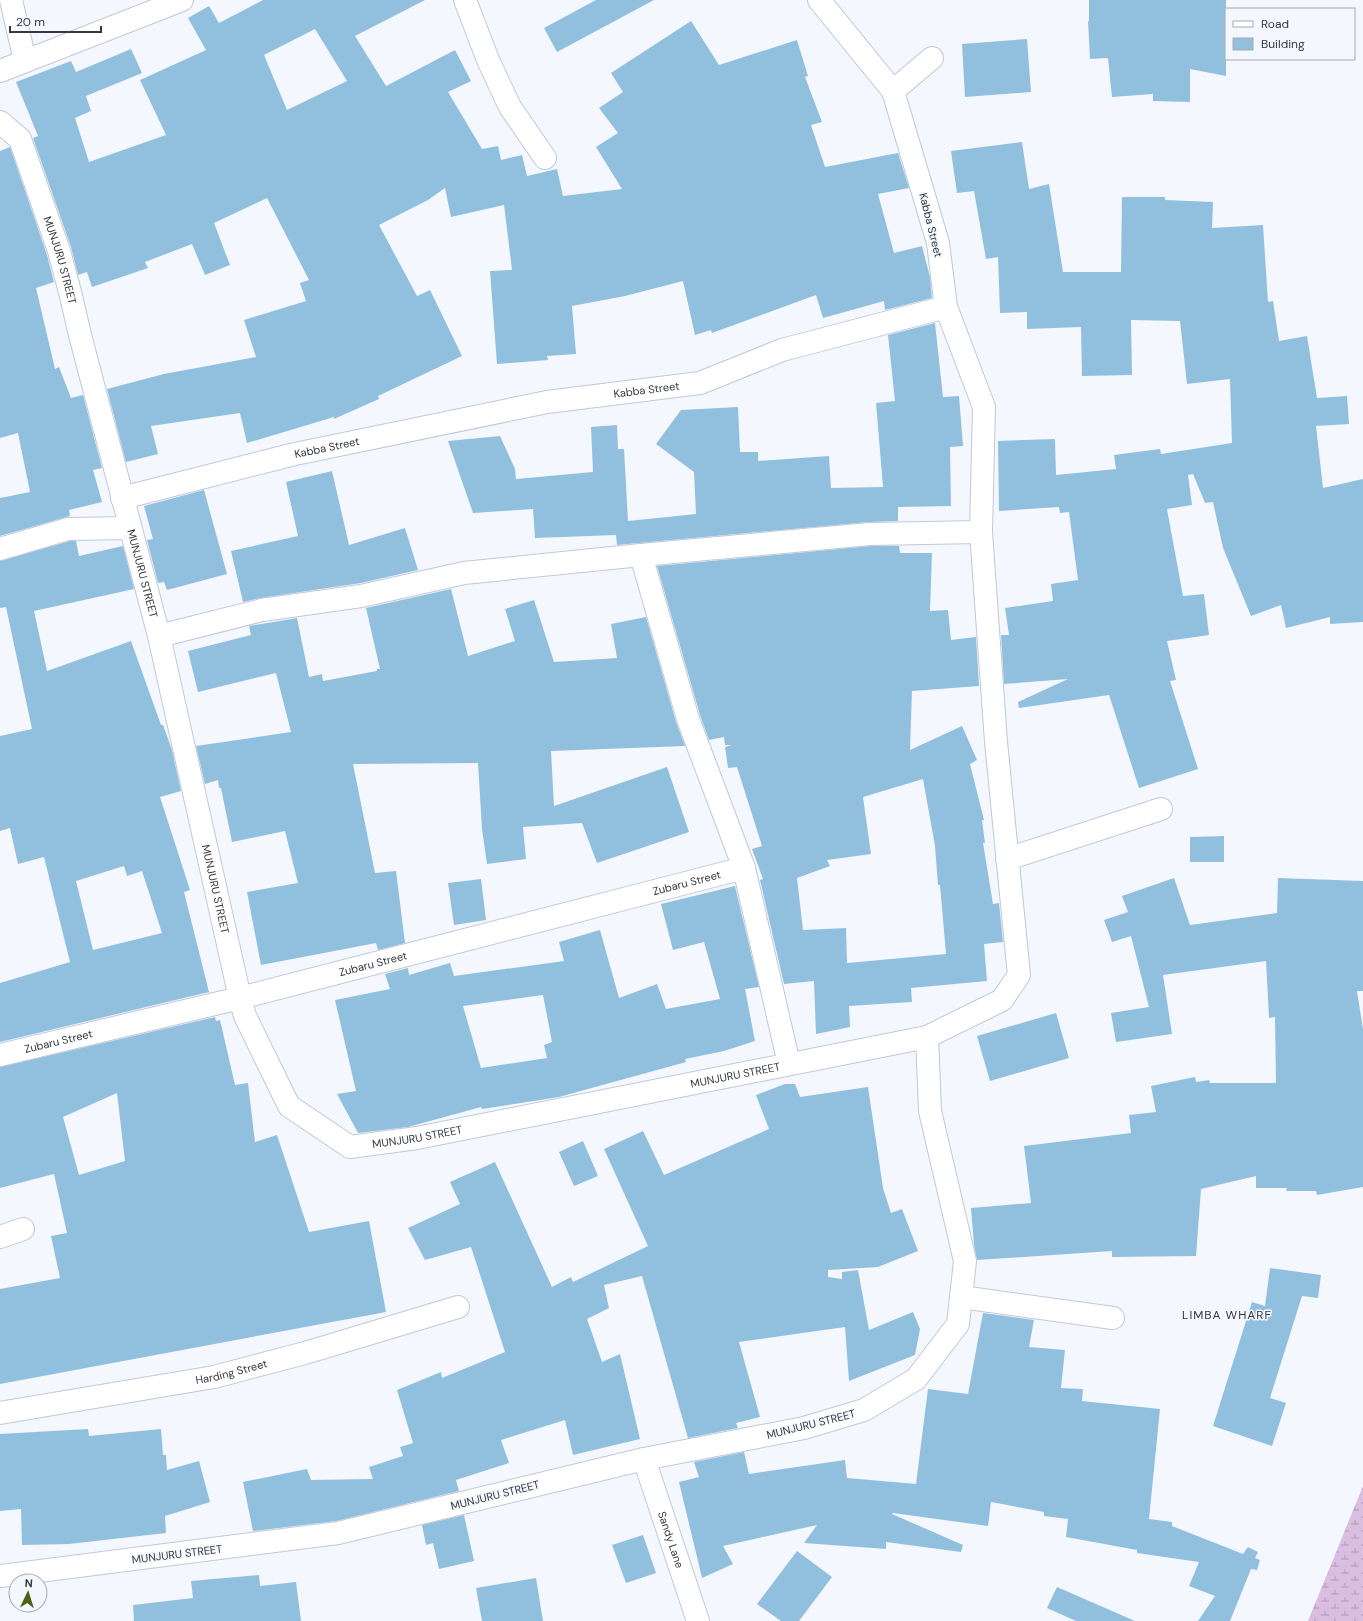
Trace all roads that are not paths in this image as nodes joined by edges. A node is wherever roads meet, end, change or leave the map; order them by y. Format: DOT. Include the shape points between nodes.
graph roads {
  1 [pos="10,0"];
  2 [pos="182,0"];
  3 [pos="465,0"];
  4 [pos="819,0"];
  5 [pos="932,58"];
  6 [pos="25,61"];
  7 [pos="0,71"];
  8 [pos="893,91"];
  9 [pos="0,122"];
  10 [pos="545,158"];
  11 [pos="946,307"];
  12 [pos="122,498"];
  13 [pos="130,528"];
  14 [pos="981,532"];
  15 [pos="0,550"];
  16 [pos="641,555"];
  17 [pos="159,636"];
  18 [pos="1161,809"];
  19 [pos="1007,859"];
  20 [pos="744,868"];
  21 [pos="240,998"];
  22 [pos="927,1037"];
  23 [pos="0,1055"];
  24 [pos="789,1064"];
  25 [pos="23,1229"];
  26 [pos="0,1237"];
  27 [pos="961,1297"];
  28 [pos="458,1307"];
  29 [pos="1113,1318"];
  30 [pos="0,1413"];
  31 [pos="644,1458"];
  32 [pos="0,1576"];
  33 [pos="698,1621"];
  1 -- 6 [label="street"];
  2 -- 6 [label="street"];
  3 -- 10 [label="street" via="488,60 510,107"];
  4 -- 8 [label="street"];
  5 -- 8 [label="street"];
  6 -- 7 [label="street"];
  8 -- 11 [label="street, Kabba Street" via="938,243"];
  9 -- 12 [label="street, MUNJURU STREET" via="20,139 59,251"];
  11 -- 12 [label="street, Kabba Street" via="782,350 700,383 547,402 295,454"];
  11 -- 14 [label="street" via="984,407"];
  12 -- 13 [label="street, MUNJURU STREET"];
  13 -- 15 [label="street" via="68,529"];
  13 -- 17 [label="street, MUNJURU STREET"];
  14 -- 16 [label="street" via="870,534"];
  14 -- 19 [label="street"];
  16 -- 17 [label="street" via="464,573 361,596 262,610"];
  16 -- 20 [label="street" via="688,719"];
  17 -- 21 [label="street, MUNJURU STREET"];
  18 -- 19 [label="street"];
  19 -- 22 [label="street" via="1019,975 1002,1000"];
  20 -- 21 [label="street, Zubaru Street"];
  20 -- 24 [label="street"];
  21 -- 23 [label="street, Zubaru Street"];
  21 -- 24 [label="street, MUNJURU STREET" via="245,1016 289,1106 350,1147 417,1138"];
  22 -- 24 [label="street, MUNJURU STREET"];
  22 -- 27 [label="street, MUNJURU STREET" via="930,1111 965,1261"];
  25 -- 26 [label="street"];
  27 -- 29 [label="street"];
  27 -- 31 [label="street, MUNJURU STREET" via="958,1324 916,1379 864,1410 804,1428"];
  28 -- 30 [label="street, Harding Street" via="305,1353 214,1377"];
  31 -- 32 [label="street, MUNJURU STREET" via="338,1533"];
  31 -- 33 [label="street, Sandy Lane"];
}
